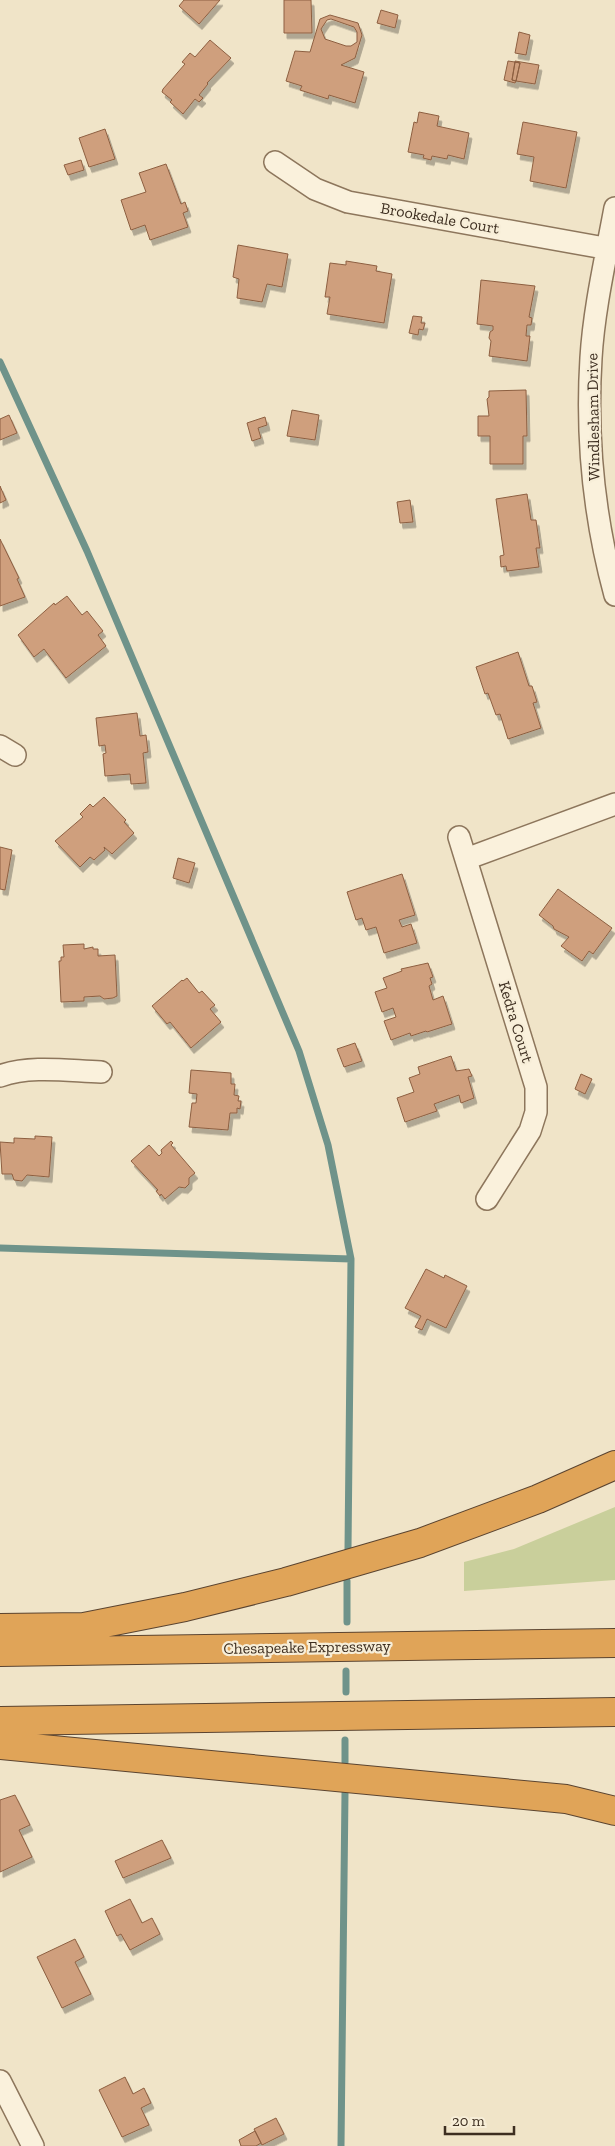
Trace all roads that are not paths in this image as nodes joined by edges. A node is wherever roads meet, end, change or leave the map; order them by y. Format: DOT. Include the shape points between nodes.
graph roads {
  1 [pos="275,162"];
  2 [pos="615,208"];
  3 [pos="611,250"];
  4 [pos="615,595"];
  5 [pos="615,804"];
  6 [pos="459,838"];
  7 [pos="466,859"];
  8 [pos="101,1072"];
  9 [pos="0,1076"];
  10 [pos="487,1199"];
  11 [pos="615,1465"];
  12 [pos="0,1628"];
  13 [pos="615,1643"];
  14 [pos="0,1652"];
  15 [pos="615,1712"];
  16 [pos="0,1721"];
  17 [pos="0,1745"];
  18 [pos="615,1811"];
  19 [pos="0,2081"];
  20 [pos="33,2146"];
  1 -- 3 [label="street, Brookedale Court" via="315,189 348,202"];
  2 -- 3 [label="street, Windlesham Drive"];
  3 -- 4 [label="street, Windlesham Drive" via="590,357 590,406 599,531"];
  5 -- 7 [label="street"];
  6 -- 7 [label="street, Kedra Court"];
  7 -- 10 [label="street, Kedra Court" via="536,1087 536,1112 530,1131"];
  8 -- 9 [label="street" via="36,1070"];
  11 -- 12 [label="highway" via="538,1499 420,1543 286,1582 84,1627"];
  13 -- 14 [label="highway, Chesapeake Expressway"];
  15 -- 16 [label="highway"];
  17 -- 18 [label="highway" via="566,1799"];
  19 -- 20 [label="street"];
}
